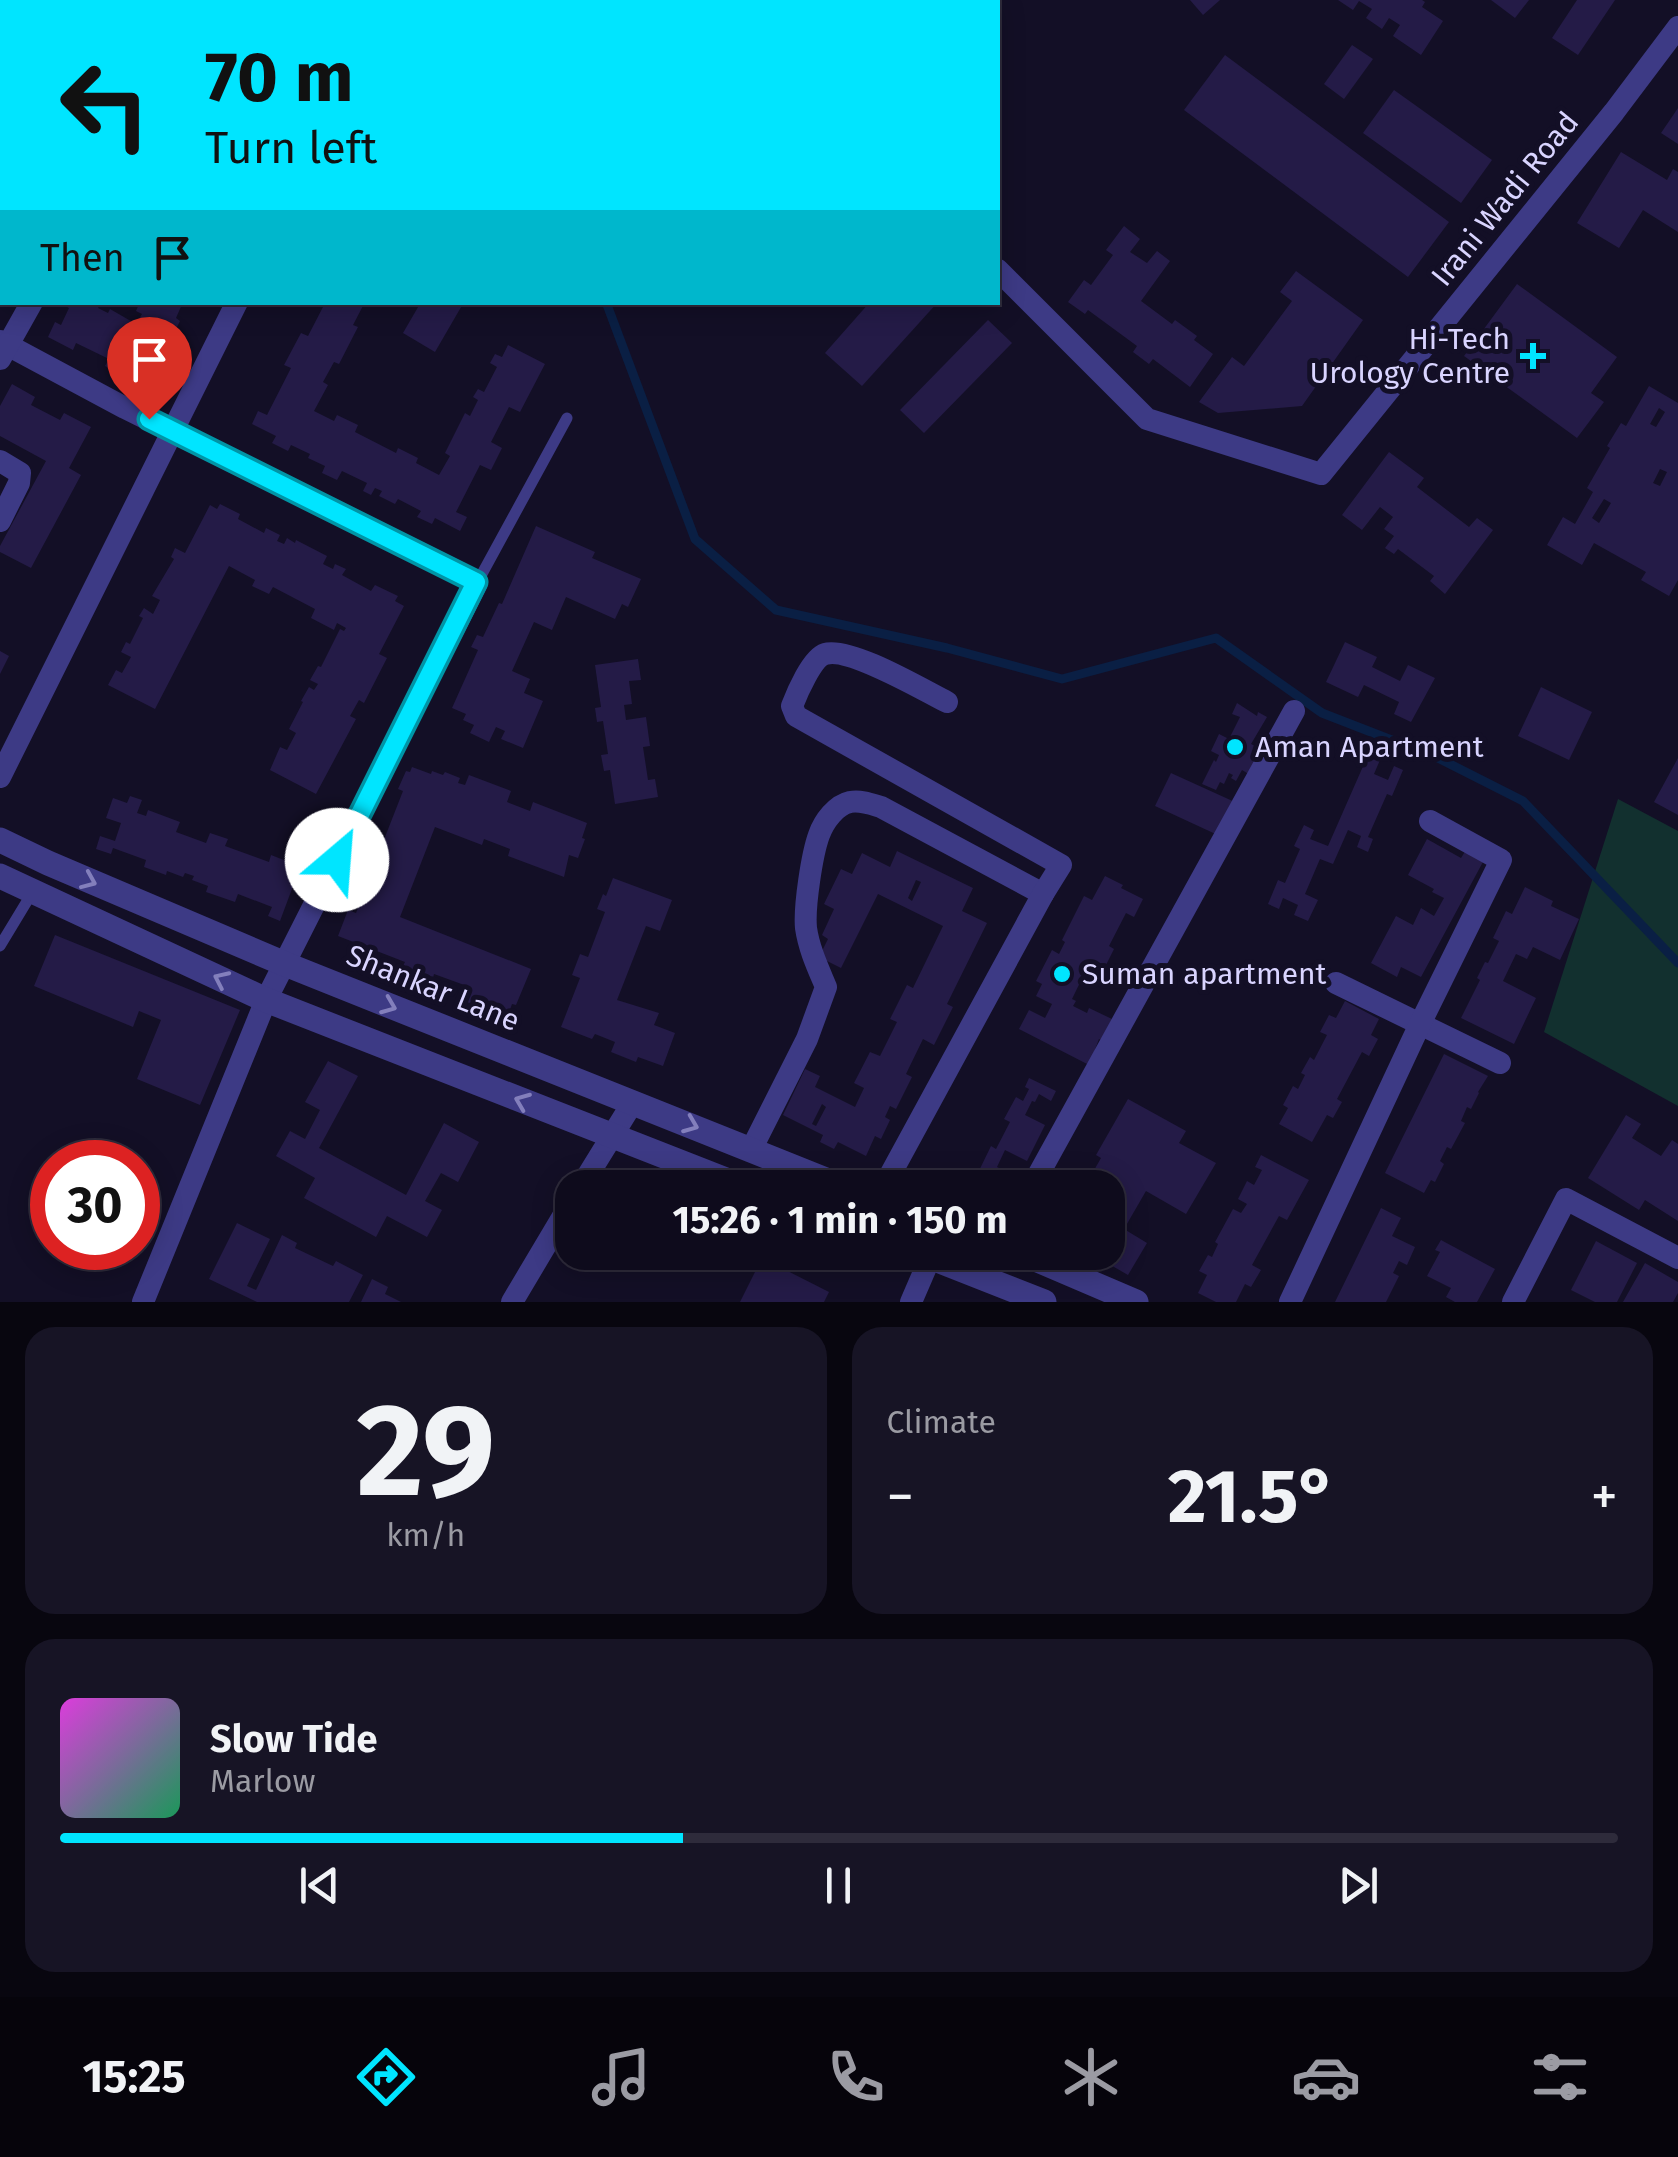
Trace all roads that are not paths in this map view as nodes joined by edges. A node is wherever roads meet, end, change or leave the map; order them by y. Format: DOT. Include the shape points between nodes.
graph roads {
  1 [pos="1678,27"];
  2 [pos="1000,272"];
  3 [pos="30,305"];
  4 [pos="236,305"];
  5 [pos="3,348"];
  6 [pos="567,418"];
  7 [pos="173,431"];
  8 [pos="0,461"];
  9 [pos="0,521"];
  10 [pos="476,582"];
  11 [pos="947,702"];
  12 [pos="1294,711"];
  13 [pos="0,777"];
  14 [pos="1430,822"];
  15 [pos="0,840"];
  16 [pos="0,876"];
  17 [pos="32,893"];
  18 [pos="1043,894"];
  19 [pos="0,946"];
  20 [pos="285,964"];
  21 [pos="1336,983"];
  22 [pos="266,1000"];
  23 [pos="1420,1024"];
  24 [pos="1500,1063"];
  25 [pos="632,1102"];
  26 [pos="613,1137"];
  27 [pos="752,1150"];
  28 [pos="592,1170"];
  29 [pos="699,1170"];
  30 [pos="801,1170"];
  31 [pos="893,1170"];
  32 [pos="1042,1170"];
  33 [pos="555,1230"];
  34 [pos="1678,1258"];
  35 [pos="920,1270"];
  36 [pos="963,1270"];
  37 [pos="988,1270"];
  38 [pos="1061,1270"];
  39 [pos="984,1278"];
  40 [pos="142,1302"];
  41 [pos="512,1302"];
  42 [pos="911,1302"];
  43 [pos="1044,1302"];
  44 [pos="1136,1302"];
  45 [pos="1290,1302"];
  46 [pos="1513,1302"];
  1 -- 2 [label="street, Irani Wadi Road" via="1321,474 1147,419"];
  3 -- 5 [label="street"];
  4 -- 7 [label="street"];
  5 -- 7 [label="street"];
  6 -- 10 [label="lane"];
  7 -- 10 [label="street"];
  7 -- 13 [label="street"];
  8 -- 9 [label="street" via="20,473"];
  10 -- 20 [label="street"];
  11 -- 18 [label="street" via="857,657 828,652 816,659 792,706 796,716 1057,861 1061,865"];
  12 -- 32 [label="street"];
  14 -- 23 [label="street" via="1501,860"];
  15 -- 20 [label="street, Shankar Lane, one-way"];
  16 -- 17 [label="street"];
  17 -- 19 [label="lane"];
  22 -- 17 [label="street, one-way"];
  18 -- 27 [label="street" via="881,806 847,802 832,813 820,834 806,926 826,987"];
  18 -- 31 [label="street"];
  20 -- 22 [label="street"];
  20 -- 25 [label="street, Shankar Lane, one-way"];
  21 -- 23 [label="street"];
  26 -- 22 [label="street, one-way"];
  22 -- 40 [label="street"];
  23 -- 24 [label="street"];
  23 -- 45 [label="street"];
  25 -- 26 [label="street"];
  25 -- 27 [label="street, Shankar Lane, one-way"];
  26 -- 28 [label="street"];
  26 -- 29 [label="street"];
  27 -- 30 [label="street, Shankar Lane"];
  33 -- 41 [label="street"];
  34 -- 46 [label="street" via="1566,1198"];
  35 -- 42 [label="street"];
  36 -- 39 [label="street"];
  37 -- 39 [label="street"];
  38 -- 44 [label="street"];
  39 -- 43 [label="street"];
}
